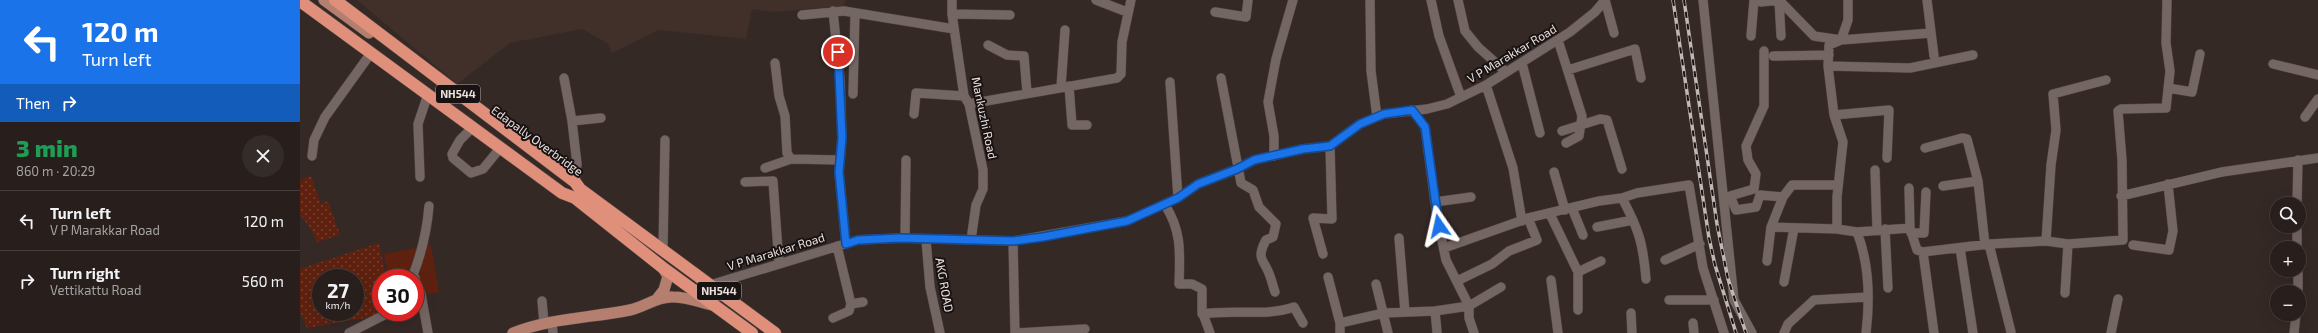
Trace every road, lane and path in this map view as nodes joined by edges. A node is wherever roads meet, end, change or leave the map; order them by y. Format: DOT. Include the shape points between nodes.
graph roads {
  1 [pos="305,0"];
  2 [pos="324,0"];
  3 [pos="334,0"];
  4 [pos="952,0"];
  5 [pos="1096,0"];
  6 [pos="1131,0"];
  7 [pos="1248,0"];
  8 [pos="1293,0"];
  9 [pos="1370,0"];
  10 [pos="1431,0"];
  11 [pos="1458,0"];
  12 [pos="1605,0"];
  13 [pos="1703,0"];
  14 [pos="1778,0"];
  15 [pos="1848,0"];
  16 [pos="1927,0"];
  17 [pos="2167,0"];
  18 [pos="300,1"];
  19 [pos="1757,1"];
  20 [pos="833,11"];
  21 [pos="855,12"];
  22 [pos="1127,12"];
  23 [pos="1215,12"];
  24 [pos="952,14"];
  25 [pos="802,15"];
  26 [pos="1010,15"];
  27 [pos="954,29"];
  28 [pos="1065,30"];
  29 [pos="1614,33"];
  30 [pos="1931,33"];
  31 [pos="1751,36"];
  32 [pos="1781,36"];
  33 [pos="1558,40"];
  34 [pos="1841,40"];
  35 [pos="988,45"];
  36 [pos="1764,51"];
  37 [pos="371,53"];
  38 [pos="2200,54"];
  39 [pos="1829,55"];
  40 [pos="1973,55"];
  41 [pos="1773,56"];
  42 [pos="1934,56"];
  43 [pos="775,63"];
  44 [pos="1522,63"];
  45 [pos="2273,64"];
  46 [pos="1828,66"];
  47 [pos="1568,70"];
  48 [pos="1506,72"];
  49 [pos="2318,75"];
  50 [pos="564,78"];
  51 [pos="1221,78"];
  52 [pos="1641,78"];
  53 [pos="2106,80"];
  54 [pos="1170,82"];
  55 [pos="1486,86"];
  56 [pos="1065,87"];
  57 [pos="2168,88"];
  58 [pos="1027,93"];
  59 [pos="428,94"];
  60 [pos="853,94"];
  61 [pos="964,96"];
  62 [pos="1461,97"];
  63 [pos="2318,99"];
  64 [pos="969,104"];
  65 [pos="1412,110"];
  66 [pos="914,114"];
  67 [pos="1834,115"];
  68 [pos="1377,117"];
  69 [pos="2305,117"];
  70 [pos="601,118"];
  71 [pos="572,121"];
  72 [pos="1087,125"];
  73 [pos="1582,125"];
  74 [pos="474,127"];
  75 [pos="1562,131"];
  76 [pos="1540,133"];
  77 [pos="665,140"];
  78 [pos="1566,143"];
  79 [pos="1330,146"];
  80 [pos="501,147"];
  81 [pos="1925,148"];
  82 [pos="312,156"];
  83 [pos="1274,156"];
  84 [pos="1887,158"];
  85 [pos="2318,158"];
  86 [pos="791,160"];
  87 [pos="840,160"];
  88 [pos="906,160"];
  89 [pos="2298,160"];
  90 [pos="765,168"];
  91 [pos="1237,169"];
  92 [pos="1622,169"];
  93 [pos="1876,170"];
  94 [pos="1554,172"];
  95 [pos="420,176"];
  96 [pos="1978,181"];
  97 [pos="745,182"];
  98 [pos="2168,184"];
  99 [pos="1838,185"];
  100 [pos="1943,186"];
  101 [pos="1909,188"];
  102 [pos="577,189"];
  103 [pos="1926,192"];
  104 [pos="2121,196"];
  105 [pos="1471,197"];
  106 [pos="1783,197"];
  107 [pos="2297,197"];
  108 [pos="1178,198"];
  109 [pos="1622,198"];
  110 [pos="1435,202"];
  111 [pos="1165,205"];
  112 [pos="429,206"];
  113 [pos="1568,209"];
  114 [pos="1550,214"];
  115 [pos="1525,219"];
  116 [pos="1634,220"];
  117 [pos="1598,227"];
  118 [pos="1771,227"];
  119 [pos="1794,228"];
  120 [pos="1837,229"];
  121 [pos="1881,230"];
  122 [pos="1911,231"];
  123 [pos="1858,232"];
  124 [pos="1583,235"];
  125 [pos="905,238"];
  126 [pos="1399,238"];
  127 [pos="926,240"];
  128 [pos="971,240"];
  129 [pos="1013,241"];
  130 [pos="2046,241"];
  131 [pos="1700,244"];
  132 [pos="2068,244"];
  133 [pos="841,245"];
  134 [pos="1987,245"];
  135 [pos="2133,245"];
  136 [pos="1444,248"];
  137 [pos="1960,248"];
  138 [pos="663,249"];
  139 [pos="1923,252"];
  140 [pos="1322,254"];
  141 [pos="1665,260"];
  142 [pos="1601,261"];
  143 [pos="1767,261"];
  144 [pos="779,264"];
  145 [pos="662,267"];
  146 [pos="415,269"];
  147 [pos="1578,272"];
  148 [pos="1328,278"];
  149 [pos="1646,278"];
  150 [pos="1457,280"];
  151 [pos="1552,280"];
  152 [pos="1784,282"];
  153 [pos="1376,284"];
  154 [pos="710,285"];
  155 [pos="1501,287"];
  156 [pos="1888,288"];
  157 [pos="1275,292"];
  158 [pos="2065,293"];
  159 [pos="1868,297"];
  160 [pos="657,299"];
  161 [pos="2118,299"];
  162 [pos="1669,300"];
  163 [pos="1714,300"];
  164 [pos="542,301"];
  165 [pos="863,302"];
  166 [pos="851,304"];
  167 [pos="1469,306"];
  168 [pos="1578,310"];
  169 [pos="1435,311"];
  170 [pos="724,312"];
  171 [pos="1404,312"];
  172 [pos="1384,313"];
  173 [pos="1631,313"];
  174 [pos="1202,314"];
  175 [pos="833,318"];
  176 [pos="372,321"];
  177 [pos="424,321"];
  178 [pos="2295,321"];
  179 [pos="548,322"];
  180 [pos="1303,323"];
  181 [pos="1340,323"];
  182 [pos="1693,323"];
  183 [pos="1085,329"];
  184 [pos="1437,332"];
  185 [pos="2011,332"];
  186 [pos="349,333"];
  187 [pos="428,333"];
  188 [pos="513,333"];
  189 [pos="553,333"];
  190 [pos="752,333"];
  191 [pos="775,333"];
  192 [pos="940,333"];
  193 [pos="1015,333"];
  194 [pos="1210,333"];
  195 [pos="1340,333"];
  196 [pos="1388,333"];
  197 [pos="1474,333"];
  198 [pos="1558,333"];
  199 [pos="1632,333"];
  200 [pos="1694,333"];
  201 [pos="1724,333"];
  202 [pos="1752,333"];
  203 [pos="1784,333"];
  204 [pos="1866,333"];
  205 [pos="1934,333"];
  206 [pos="1973,333"];
  207 [pos="2111,333"];
  208 [pos="2294,333"];
  1 -- 102 [label="main road, Edapally Overbridge"];
  2 -- 102 [label="main road, Edapally Overbridge"];
  3 -- 102 [label="highway, NH544"];
  4 -- 24 [label="street, Mankuzhi Road"];
  5 -- 22 [label="street"];
  6 -- 22 [label="street"];
  7 -- 23 [label="street" via="1246,17"];
  8 -- 83 [label="street" via="1276,59 1268,102 1274,136"];
  9 -- 68 [label="street" via="1372,71"];
  10 -- 62 [label="street" via="1438,36"];
  11 -- 48 [label="street" via="1465,31"];
  12 -- 29 [label="street"];
  12 -- 33 [label="street, V P Marakkar Road" via="1595,12"];
  13 -- 202 [label="street" via="1734,300"];
  14 -- 19 [label="street"];
  15 -- 34 [label="street" via="1848,20"];
  16 -- 30 [label="street"];
  17 -- 57 [label="street" via="2166,42 2170,71"];
  18 -- 37 [label="highway, NH544"];
  19 -- 31 [label="street"];
  20 -- 21 [label="street"];
  20 -- 25 [label="street"];
  20 -- 87 [label="street" via="840,79"];
  21 -- 27 [label="street"];
  21 -- 60 [label="street"];
  22 -- 56 [label="street" via="1122,42 1121,74 1117,78"];
  24 -- 26 [label="street"];
  24 -- 27 [label="street, Mankuzhi Road"];
  27 -- 61 [label="street, Mankuzhi Road"];
  28 -- 56 [label="street"];
  30 -- 34 [label="street"];
  30 -- 42 [label="street"];
  32 -- 34 [label="street" via="1779,0 1814,36"];
  33 -- 44 [label="street, V P Marakkar Road"];
  33 -- 47 [label="street"];
  34 -- 39 [label="street" via="1829,45"];
  35 -- 58 [label="street" via="1007,55 1024,56"];
  36 -- 106 [label="street" via="1764,106 1746,146 1748,160 1756,174 1754,189 1730,196 1736,210 1756,207 1760,195"];
  37 -- 59 [label="highway, NH544"];
  37 -- 82 [label="street" via="325,117 314,140"];
  38 -- 57 [label="street" via="2192,92"];
  39 -- 41 [label="street"];
  39 -- 46 [label="street"];
  40 -- 46 [label="street" via="1910,68"];
  43 -- 86 [label="street" via="779,96 785,116 787,153"];
  44 -- 48 [label="street, V P Marakkar Road"];
  44 -- 76 [label="street"];
  45 -- 49 [label="street"];
  46 -- 67 [label="street"];
  47 -- 52 [label="street" via="1635,49"];
  47 -- 73 [label="street" via="1582,116"];
  48 -- 55 [label="street, V P Marakkar Road"];
  50 -- 71 [label="street"];
  51 -- 91 [label="street"];
  53 -- 130 [label="street" via="2053,94 2056,130"];
  54 -- 108 [label="street"];
  55 -- 62 [label="street, V P Marakkar Road"];
  55 -- 115 [label="street" via="1513,168"];
  56 -- 58 [label="street"];
  56 -- 72 [label="street" via="1072,125"];
  57 -- 104 [label="street" via="2166,108 2118,111 2122,160"];
  58 -- 64 [label="street"];
  59 -- 74 [label="highway, NH544"];
  59 -- 95 [label="street" via="418,124"];
  61 -- 64 [label="street, Mankuzhi Road"];
  61 -- 66 [label="street" via="916,93"];
  62 -- 65 [label="street, V P Marakkar Road" via="1447,104"];
  63 -- 69 [label="street"];
  64 -- 128 [label="street, Mankuzhi Road" via="983,170 983,189 976,205"];
  65 -- 68 [label="street, V P Marakkar Road"];
  65 -- 110 [label="street" via="1425,127"];
  67 -- 84 [label="street" via="1889,110"];
  67 -- 99 [label="street" via="1843,142"];
  68 -- 79 [label="street, V P Marakkar Road" via="1360,124"];
  70 -- 71 [label="street"];
  71 -- 102 [label="street"];
  73 -- 75 [label="street"];
  73 -- 78 [label="street" via="1579,136"];
  73 -- 92 [label="street" via="1600,119 1607,120"];
  74 -- 80 [label="highway, NH544"];
  74 -- 80 [label="street" via="460,140 452,154 453,158 471,173 484,169"];
  77 -- 138 [label="street"];
  79 -- 83 [label="street, V P Marakkar Road"];
  79 -- 140 [label="street" via="1332,219 1313,218"];
  80 -- 102 [label="highway, NH544" via="562,193"];
  81 -- 96 [label="street" via="1962,138 1967,139"];
  83 -- 91 [label="street, V P Marakkar Road" via="1254,160"];
  85 -- 89 [label="street"];
  86 -- 87 [label="street"];
  86 -- 90 [label="street"];
  87 -- 133 [label="street"];
  88 -- 125 [label="street"];
  89 -- 98 [label="street"];
  89 -- 107 [label="street"];
  91 -- 108 [label="street, V P Marakkar Road" via="1198,184"];
  91 -- 157 [label="street" via="1241,183 1253,190 1258,206 1276,224 1273,237 1266,240 1261,254 1261,262 1271,277"];
  93 -- 121 [label="street"];
  94 -- 113 [label="street"];
  96 -- 100 [label="street"];
  96 -- 134 [label="street"];
  97 -- 144 [label="street" via="773,181"];
  98 -- 104 [label="street"];
  98 -- 135 [label="street" via="2173,231 2169,250"];
  99 -- 106 [label="street" via="1792,185"];
  99 -- 120 [label="street"];
  101 -- 122 [label="street"];
  102 -- 138 [label="highway, NH544"];
  102 -- 145 [label="highway, NH544"];
  103 -- 122 [label="street" via="1924,233"];
  104 -- 132 [label="street" via="2122,240"];
  105 -- 110 [label="street"];
  106 -- 118 [label="street"];
  108 -- 111 [label="street, V P Marakkar Road"];
  109 -- 113 [label="street"];
  109 -- 116 [label="street"];
  109 -- 131 [label="street" via="1659,188 1689,185"];
  110 -- 136 [label="street"];
  111 -- 129 [label="street, V P Marakkar Road" via="1127,221"];
  111 -- 174 [label="street" via="1175,220 1180,245 1179,284 1192,284 1202,289"];
  112 -- 146 [label="street" via="422,251"];
  113 -- 114 [label="street"];
  113 -- 124 [label="street"];
  114 -- 115 [label="street"];
  114 -- 147 [label="street"];
  115 -- 136 [label="street"];
  115 -- 150 [label="street" via="1537,240 1509,251 1492,264"];
  116 -- 117 [label="street"];
  116 -- 149 [label="street" via="1643,249"];
  118 -- 119 [label="street"];
  118 -- 143 [label="street"];
  119 -- 120 [label="street"];
  119 -- 152 [label="street"];
  120 -- 123 [label="street"];
  121 -- 122 [label="street"];
  121 -- 123 [label="street"];
  121 -- 156 [label="street"];
  122 -- 139 [label="street" via="1917,250"];
  123 -- 159 [label="street" via="1864,250"];
  125 -- 127 [label="street, V P Marakkar Road"];
  125 -- 133 [label="street, V P Marakkar Road" via="858,240"];
  126 -- 171 [label="street"];
  127 -- 128 [label="street, V P Marakkar Road"];
  127 -- 192 [label="street, AKG ROAD" via="930,287"];
  128 -- 129 [label="street, V P Marakkar Road"];
  129 -- 193 [label="street"];
  130 -- 132 [label="street"];
  130 -- 134 [label="street"];
  131 -- 141 [label="street"];
  131 -- 163 [label="street" via="1708,285"];
  132 -- 158 [label="street"];
  133 -- 144 [label="street, V P Marakkar Road"];
  133 -- 166 [label="street" via="844,284 848,286"];
  134 -- 137 [label="street"];
  134 -- 185 [label="street"];
  136 -- 150 [label="street" via="1446,260"];
  137 -- 139 [label="street"];
  137 -- 206 [label="street"];
  138 -- 154 [label="highway, NH544"];
  139 -- 205 [label="street"];
  142 -- 147 [label="street"];
  144 -- 154 [label="street, V P Marakkar Road"];
  145 -- 160 [label="main road" via="668,276 664,290"];
  145 -- 170 [label="highway, NH544"];
  147 -- 168 [label="street"];
  148 -- 181 [label="street"];
  150 -- 167 [label="street"];
  151 -- 198 [label="street"];
  153 -- 172 [label="street"];
  154 -- 191 [label="highway, NH544"];
  155 -- 167 [label="street"];
  159 -- 203 [label="street" via="1814,300 1788,324"];
  159 -- 204 [label="street"];
  160 -- 170 [label="main road" via="672,296 713,305"];
  160 -- 179 [label="main road" via="629,310"];
  161 -- 207 [label="street"];
  162 -- 163 [label="street"];
  163 -- 201 [label="street"];
  164 -- 179 [label="street"];
  165 -- 166 [label="street"];
  166 -- 175 [label="street" via="849,311"];
  167 -- 169 [label="street"];
  167 -- 197 [label="street" via="1469,318"];
  169 -- 171 [label="street"];
  169 -- 184 [label="street"];
  170 -- 190 [label="highway, NH544"];
  171 -- 172 [label="street"];
  172 -- 181 [label="street"];
  172 -- 196 [label="street"];
  173 -- 199 [label="street"];
  174 -- 180 [label="street" via="1221,311 1277,312 1294,308"];
  174 -- 194 [label="street"];
  176 -- 186 [label="street"];
  177 -- 187 [label="street"];
  178 -- 208 [label="street"];
  179 -- 188 [label="main road"];
  179 -- 189 [label="street"];
  181 -- 195 [label="street"];
  182 -- 200 [label="street"];
  183 -- 193 [label="street"];
}
